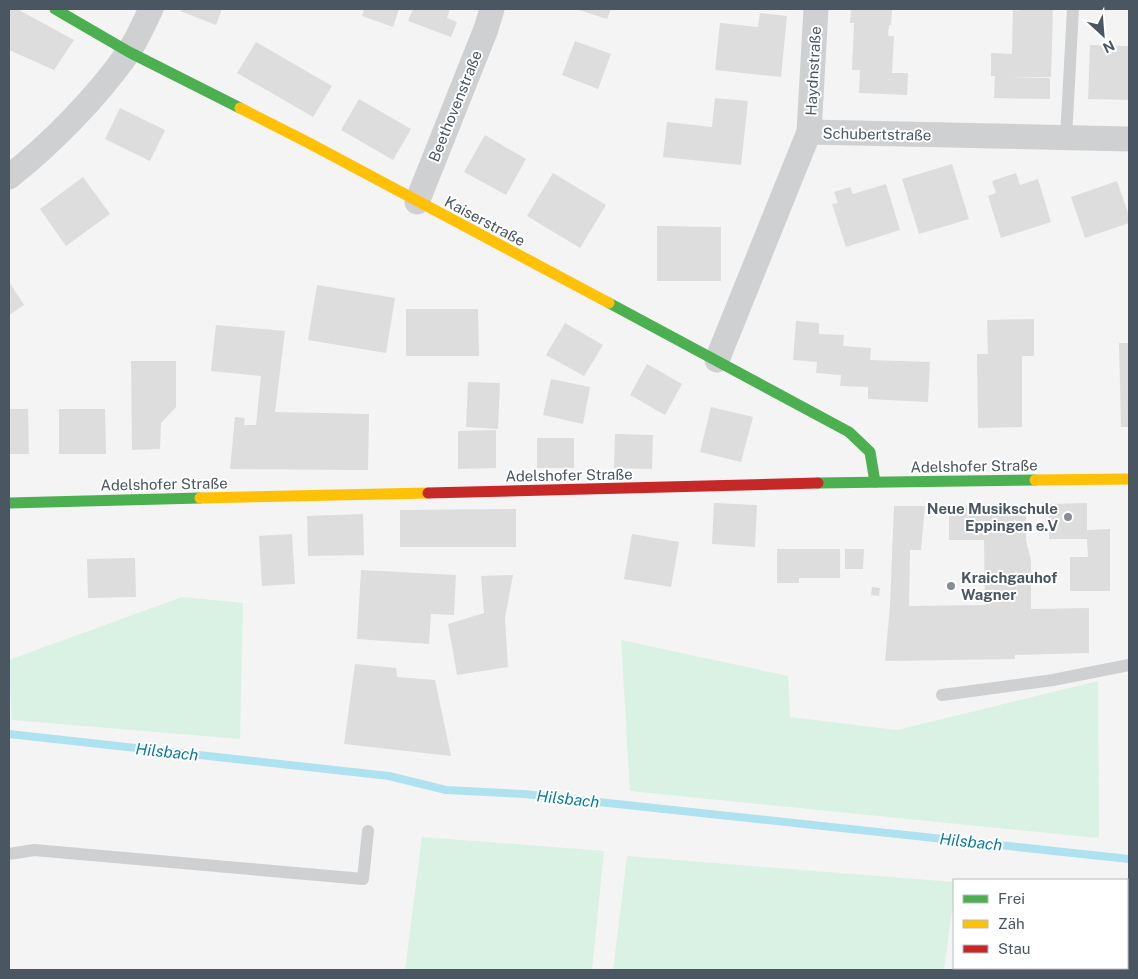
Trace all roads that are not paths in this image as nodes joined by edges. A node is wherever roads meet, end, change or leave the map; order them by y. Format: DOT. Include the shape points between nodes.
graph roads {
  1 [pos="55,9"];
  2 [pos="151,9"];
  3 [pos="492,9"];
  4 [pos="816,9"];
  5 [pos="1073,9"];
  6 [pos="129,52"];
  7 [pos="810,132"];
  8 [pos="1066,138"];
  9 [pos="1129,139"];
  10 [pos="9,177"];
  11 [pos="417,202"];
  12 [pos="717,360"];
  13 [pos="1129,479"];
  14 [pos="876,482"];
  15 [pos="9,503"];
  16 [pos="1129,665"];
  17 [pos="942,695"];
  18 [pos="368,831"];
  19 [pos="9,854"];
  1 -- 6 [label="street, Kaiserstraße"];
  2 -- 6 [label="street"];
  3 -- 11 [label="street, Beethovenstraße"];
  4 -- 7 [label="street, Haydnstraße"];
  5 -- 8 [label="lane"];
  6 -- 10 [label="street" via="81,110"];
  6 -- 11 [label="street, Kaiserstraße"];
  7 -- 8 [label="street, Schubertstraße"];
  7 -- 12 [label="street, Schubertstraße"];
  8 -- 9 [label="street, Schubertstraße"];
  11 -- 12 [label="street, Kaiserstraße"];
  12 -- 14 [label="street, Kaiserstraße" via="849,432 870,452"];
  13 -- 14 [label="street, Adelshofer Straße"];
  14 -- 15 [label="street, Adelshofer Straße"];
  16 -- 17 [label="lane" via="1044,682"];
  18 -- 19 [label="lane" via="363,879 34,850"];
}
